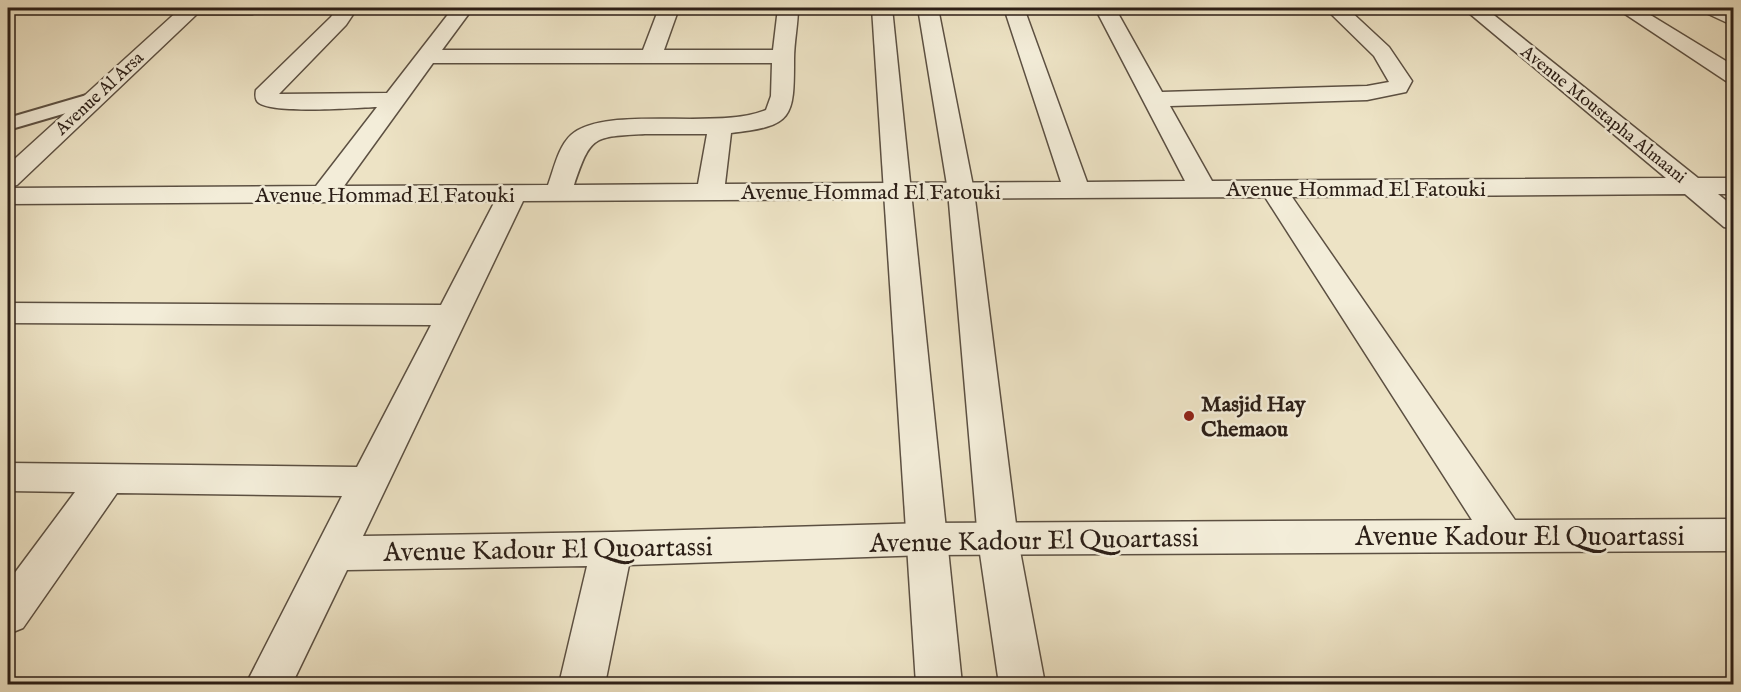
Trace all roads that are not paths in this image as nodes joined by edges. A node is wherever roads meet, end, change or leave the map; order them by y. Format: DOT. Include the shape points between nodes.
graph roads {
  1 [pos="191,8"];
  2 [pos="252,8"];
  3 [pos="334,8"];
  4 [pos="463,8"];
  5 [pos="669,8"];
  6 [pos="788,8"];
  7 [pos="882,8"];
  8 [pos="928,8"];
  9 [pos="1014,8"];
  10 [pos="1105,8"];
  11 [pos="1335,8"];
  12 [pos="1473,8"];
  13 [pos="1626,8"];
  14 [pos="1711,8"];
  15 [pos="1734,20"];
  16 [pos="651,56"];
  17 [pos="783,56"];
  18 [pos="426,57"];
  19 [pos="1734,76"];
  20 [pos="1154,99"];
  21 [pos="90,100"];
  22 [pos="394,100"];
  23 [pos="8,124"];
  24 [pos="720,127"];
  25 [pos="8,179"];
  26 [pos="1691,186"];
  27 [pos="1734,186"];
  28 [pos="1203,189"];
  29 [pos="1273,189"];
  30 [pos="1077,190"];
  31 [pos="898,191"];
  32 [pos="961,191"];
  33 [pos="710,192"];
  34 [pos="513,193"];
  35 [pos="558,193"];
  36 [pos="324,194"];
  37 [pos="8,196"];
  38 [pos="1734,221"];
  39 [pos="8,313"];
  40 [pos="452,315"];
  41 [pos="8,477"];
  42 [pos="107,478"];
  43 [pos="369,482"];
  44 [pos="1503,535"];
  45 [pos="1734,535"];
  46 [pos="927,539"];
  47 [pos="998,540"];
  48 [pos="612,549"];
  49 [pos="334,553"];
  50 [pos="8,615"];
  51 [pos="269,684"];
  52 [pos="582,684"];
  53 [pos="939,684"];
  54 [pos="1022,684"];
  1 -- 2 [label="street"];
  1 -- 21 [label="street, Avenue Al Arsa"];
  3 -- 22 [label="street" via="344,13 339,21 267,90 267,98 279,102"];
  4 -- 18 [label="street"];
  5 -- 16 [label="street"];
  6 -- 17 [label="street"];
  7 -- 31 [label="street"];
  8 -- 32 [label="street"];
  9 -- 30 [label="street"];
  10 -- 20 [label="street"];
  11 -- 20 [label="street" via="1381,52 1398,74 1398,87 1367,93"];
  12 -- 26 [label="street, Avenue Moustapha Almaani"];
  13 -- 19 [label="street"];
  14 -- 15 [label="street"];
  16 -- 17 [label="street"];
  16 -- 18 [label="street"];
  17 -- 24 [label="street" via="783,96 774,115 756,123"];
  18 -- 22 [label="street"];
  20 -- 28 [label="street"];
  21 -- 23 [label="lane"];
  21 -- 25 [label="street, Avenue Al Arsa"];
  22 -- 36 [label="street"];
  24 -- 33 [label="street"];
  24 -- 35 [label="street" via="610,128 592,132 579,140"];
  26 -- 27 [label="street, Avenue Hommad El Fatouki"];
  26 -- 29 [label="street, Avenue Hommad El Fatouki"];
  26 -- 38 [label="street, Avenue Moustapha Almaani"];
  28 -- 29 [label="street, Avenue Hommad El Fatouki"];
  28 -- 30 [label="street, Avenue Hommad El Fatouki"];
  29 -- 44 [label="street"];
  30 -- 32 [label="street, Avenue Hommad El Fatouki"];
  31 -- 32 [label="street, Avenue Hommad El Fatouki"];
  31 -- 33 [label="street, Avenue Hommad El Fatouki"];
  31 -- 46 [label="street"];
  32 -- 47 [label="street"];
  33 -- 35 [label="street, Avenue Hommad El Fatouki"];
  34 -- 35 [label="street, Avenue Hommad El Fatouki"];
  34 -- 36 [label="street, Avenue Hommad El Fatouki"];
  34 -- 40 [label="street"];
  36 -- 37 [label="street, Avenue Hommad El Fatouki"];
  39 -- 40 [label="street"];
  40 -- 43 [label="street"];
  41 -- 42 [label="street"];
  42 -- 43 [label="street"];
  42 -- 50 [label="street"];
  43 -- 49 [label="street"];
  44 -- 45 [label="street, Avenue Kadour El Quoartassi"];
  44 -- 47 [label="street, Avenue Kadour El Quoartassi"];
  46 -- 47 [label="street, Avenue Kadour El Quoartassi"];
  46 -- 48 [label="street, Avenue Kadour El Quoartassi"];
  46 -- 53 [label="street"];
  47 -- 54 [label="street"];
  48 -- 49 [label="street, Avenue Kadour El Quoartassi"];
  48 -- 52 [label="street"];
  49 -- 51 [label="street"];
}
